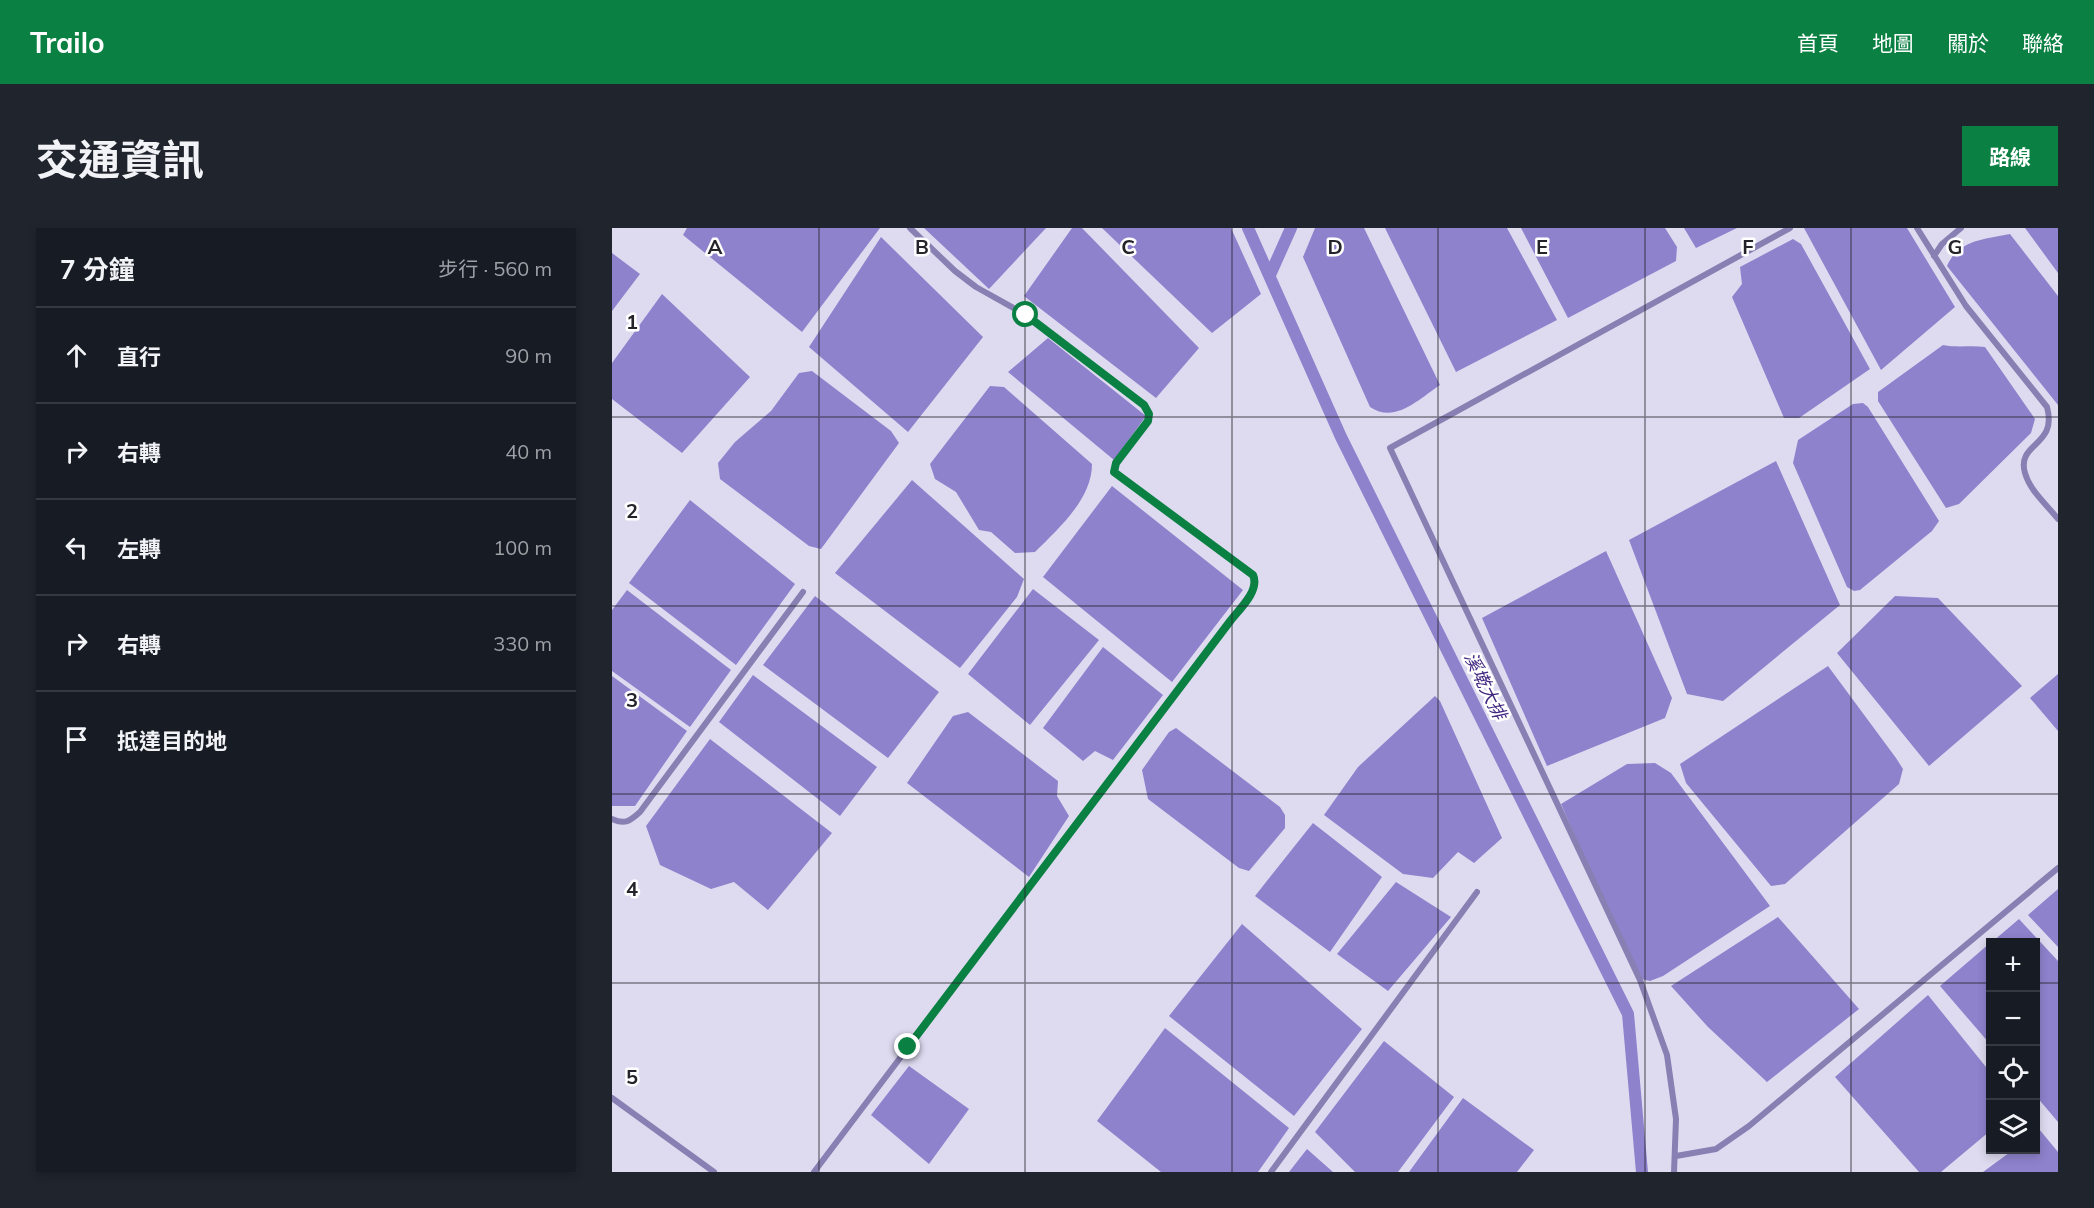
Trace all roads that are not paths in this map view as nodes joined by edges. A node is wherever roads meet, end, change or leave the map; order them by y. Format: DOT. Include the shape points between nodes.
graph roads {
  1 [pos="910,228"];
  2 [pos="1790,228"];
  3 [pos="1917,228"];
  4 [pos="1962,228"];
  5 [pos="1934,256"];
  6 [pos="2058,519"];
  7 [pos="803,592"];
  8 [pos="612,819"];
  9 [pos="2058,868"];
  10 [pos="1477,892"];
  11 [pos="612,1098"];
  12 [pos="1676,1156"];
  13 [pos="714,1172"];
  14 [pos="814,1172"];
  15 [pos="1271,1172"];
  16 [pos="1674,1172"];
  1 -- 14 [label="lane" via="954,271 1026,315 1144,405 1148,421 1116,463 1114,472 1255,580 1254,589 1231,620"];
  2 -- 12 [label="lane" via="1390,448 1640,980 1667,1055 1676,1119"];
  3 -- 5 [label="lane"];
  4 -- 5 [label="lane" via="1942,243"];
  5 -- 6 [label="lane" via="1966,306 2047,407 2051,421 2047,434 2026,455 2024,463 2031,487"];
  7 -- 8 [label="lane" via="640,812 629,822"];
  9 -- 12 [label="lane" via="1749,1126 1716,1149"];
  10 -- 15 [label="lane"];
  11 -- 13 [label="lane"];
  12 -- 16 [label="lane"];
}
